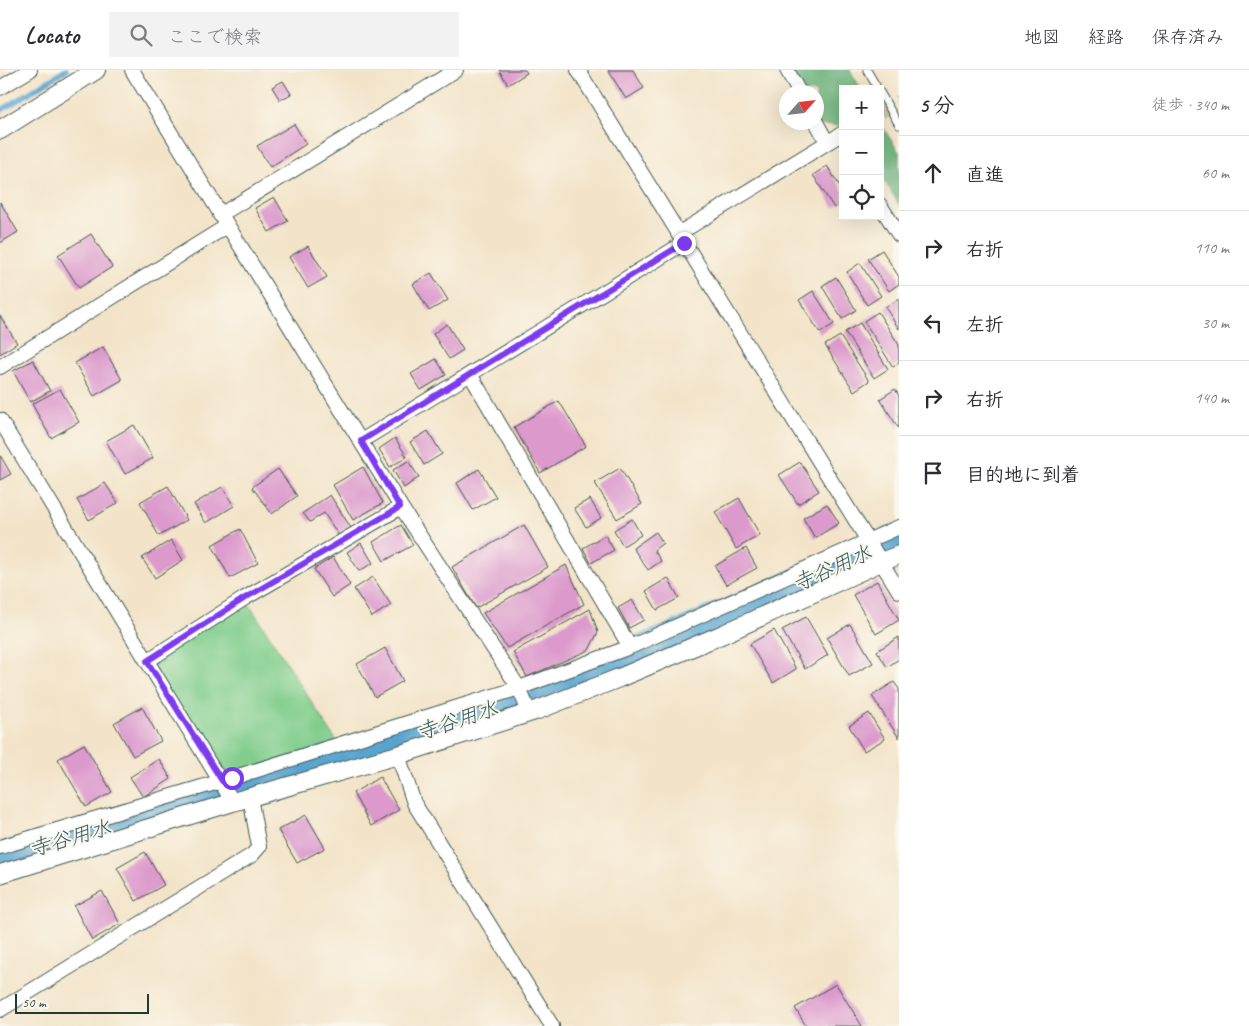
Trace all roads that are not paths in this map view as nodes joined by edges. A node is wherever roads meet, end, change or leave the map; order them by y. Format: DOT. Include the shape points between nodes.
graph roads {
  1 [pos="30,70"];
  2 [pos="96,70"];
  3 [pos="132,70"];
  4 [pos="456,70"];
  5 [pos="578,70"];
  6 [pos="787,70"];
  7 [pos="867,70"];
  8 [pos="795,85"];
  9 [pos="876,85"];
  10 [pos="0,88"];
  11 [pos="884,99"];
  12 [pos="899,125"];
  13 [pos="824,128"];
  14 [pos="0,130"];
  15 [pos="838,138"];
  16 [pos="884,211"];
  17 [pos="224,220"];
  18 [pos="899,235"];
  19 [pos="681,239"];
  20 [pos="0,366"];
  21 [pos="470,374"];
  22 [pos="0,420"];
  23 [pos="361,441"];
  24 [pos="400,507"];
  25 [pos="899,527"];
  26 [pos="868,540"];
  27 [pos="899,555"];
  28 [pos="880,561"];
  29 [pos="899,591"];
  30 [pos="630,647"];
  31 [pos="147,661"];
  32 [pos="519,691"];
  33 [pos="527,709"];
  34 [pos="398,756"];
  35 [pos="223,782"];
  36 [pos="239,800"];
  37 [pos="0,847"];
  38 [pos="0,874"];
  39 [pos="0,1010"];
  40 [pos="552,1026"];
  1 -- 10 [label="street"];
  2 -- 14 [label="street"];
  3 -- 17 [label="street"];
  4 -- 17 [label="street"];
  5 -- 19 [label="street"];
  6 -- 8 [label="street"];
  7 -- 9 [label="lane"];
  11 -- 12 [label="lane"];
  13 -- 15 [label="street"];
  15 -- 19 [label="street"];
  16 -- 18 [label="street"];
  17 -- 20 [label="street"];
  17 -- 23 [label="street"];
  19 -- 21 [label="street"];
  19 -- 26 [label="street"];
  21 -- 23 [label="street"];
  21 -- 30 [label="street"];
  22 -- 31 [label="street"];
  23 -- 24 [label="street"];
  24 -- 31 [label="street" via="245,598"];
  24 -- 32 [label="street"];
  25 -- 26 [label="street"];
  26 -- 28 [label="street"];
  26 -- 30 [label="street"];
  27 -- 28 [label="street"];
  28 -- 29 [label="street"];
  28 -- 33 [label="street" via="721,635 535,711"];
  30 -- 32 [label="street"];
  31 -- 35 [label="street"];
  32 -- 33 [label="street"];
  32 -- 35 [label="street"];
  33 -- 34 [label="street"];
  34 -- 36 [label="street"];
  34 -- 40 [label="street" via="414,803"];
  35 -- 36 [label="street"];
  35 -- 37 [label="street"];
  36 -- 38 [label="street"];
  36 -- 39 [label="street" via="259,847 252,855"];
}
